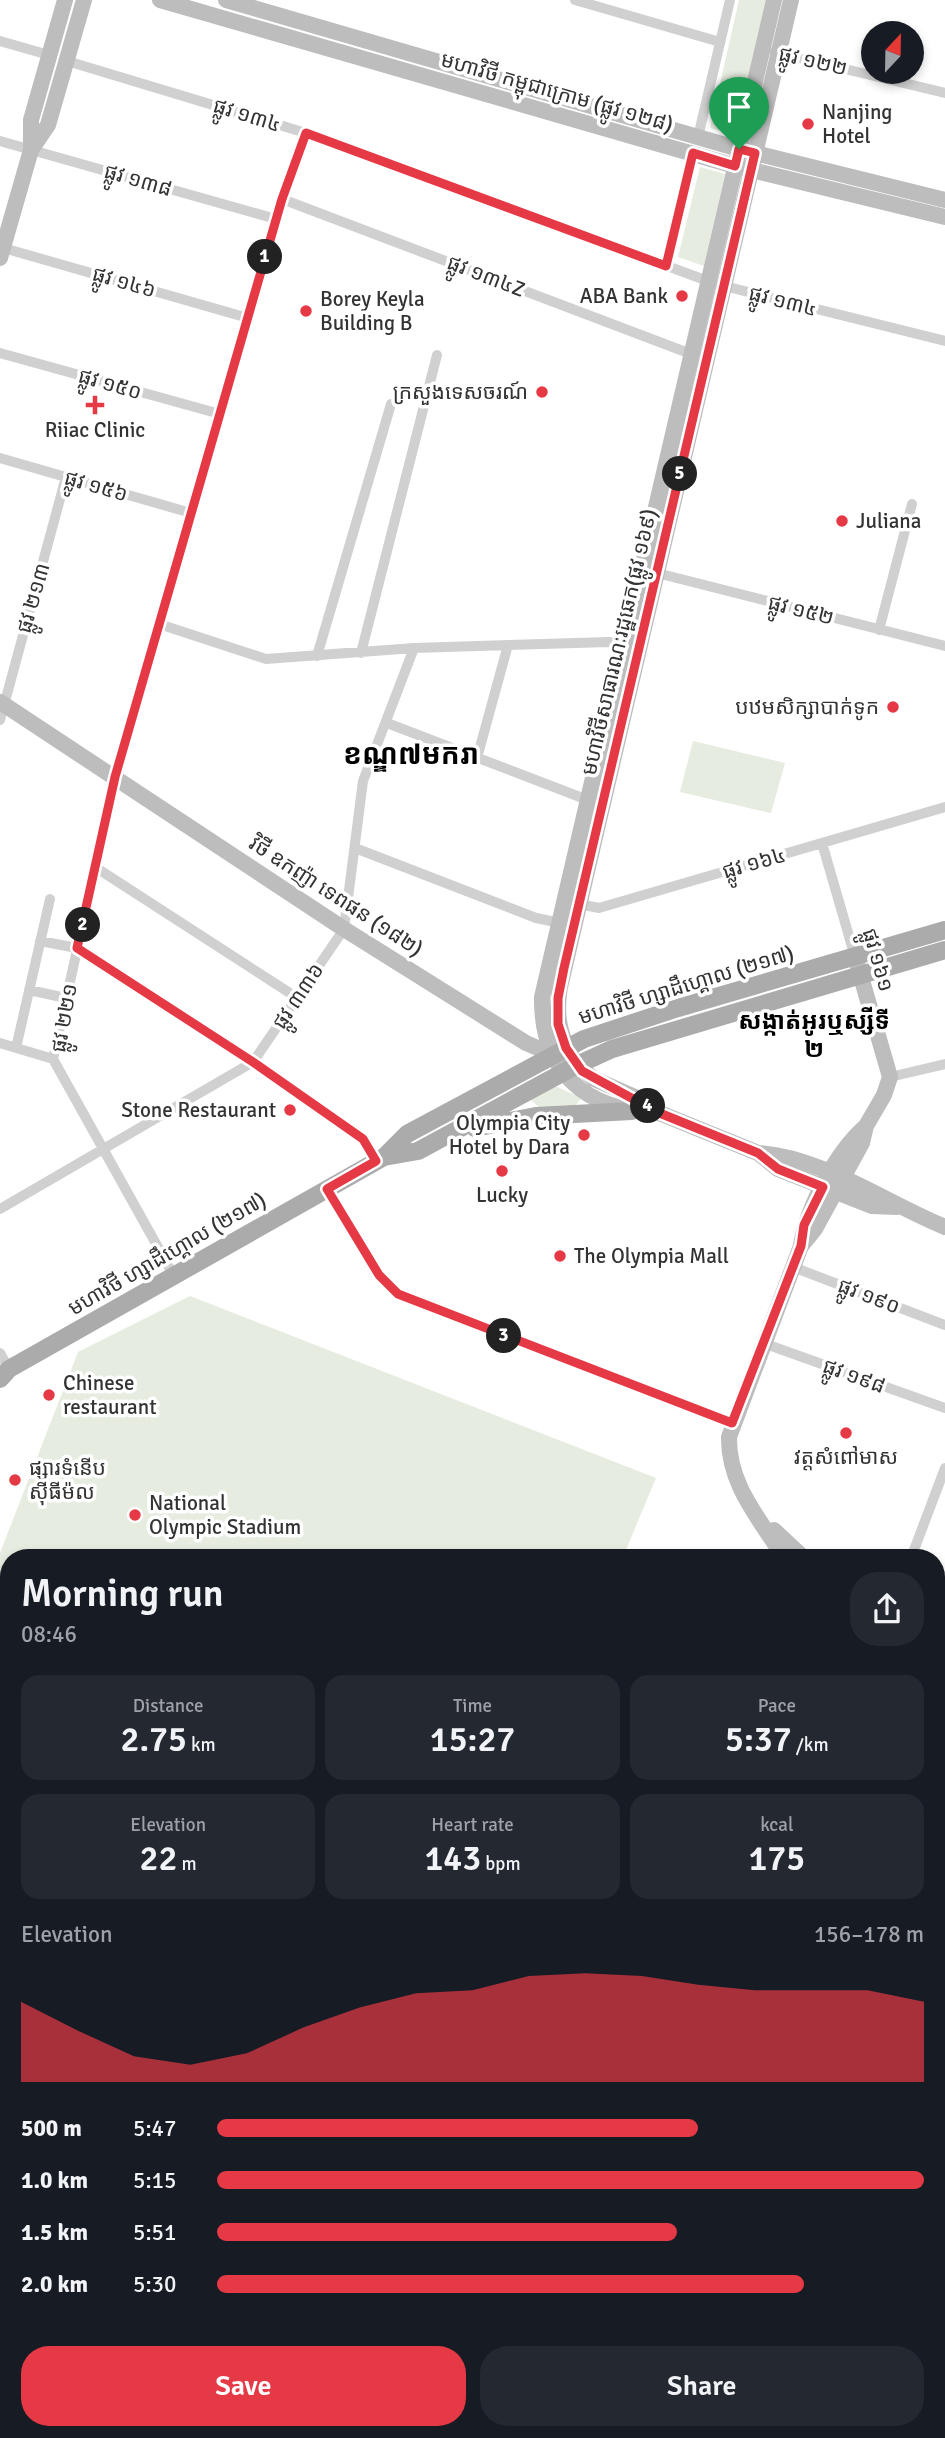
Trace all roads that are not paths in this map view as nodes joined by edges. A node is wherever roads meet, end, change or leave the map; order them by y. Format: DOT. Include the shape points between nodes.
graph roads {
  1 [pos="65,0"];
  2 [pos="84,0"];
  3 [pos="160,0"];
  4 [pos="226,0"];
  5 [pos="575,0"];
  6 [pos="730,0"];
  7 [pos="774,0"];
  8 [pos="791,0"];
  9 [pos="337,32"];
  10 [pos="0,41"];
  11 [pos="720,42"];
  12 [pos="332,50"];
  13 [pos="771,51"];
  14 [pos="49,55"];
  15 [pos="67,61"];
  16 [pos="945,93"];
  17 [pos="306,133"];
  18 [pos="0,141"];
  19 [pos="696,146"];
  20 [pos="31,150"];
  21 [pos="747,151"];
  22 [pos="743,168"];
  23 [pos="282,199"];
  24 [pos="945,200"];
  25 [pos="945,217"];
  26 [pos="276,219"];
  27 [pos="1,251"];
  28 [pos="666,266"];
  29 [pos="716,284"];
  30 [pos="248,318"];
  31 [pos="945,341"];
  32 [pos="0,353"];
  33 [pos="691,354"];
  34 [pos="437,355"];
  35 [pos="391,404"];
  36 [pos="220,414"];
  37 [pos="0,458"];
  38 [pos="66,477"];
  39 [pos="912,504"];
  40 [pos="191,513"];
  41 [pos="657,573"];
  42 [pos="159,624"];
  43 [pos="879,630"];
  44 [pos="508,645"];
  45 [pos="622,645"];
  46 [pos="945,646"];
  47 [pos="414,648"];
  48 [pos="639,648"];
  49 [pos="361,653"];
  50 [pos="317,656"];
  51 [pos="1,708"];
  52 [pos="387,723"];
  53 [pos="477,758"];
  54 [pos="115,777"];
  55 [pos="586,800"];
  56 [pos="602,804"];
  57 [pos="945,807"];
  58 [pos="822,843"];
  59 [pos="355,848"];
  60 [pos="95,867"];
  61 [pos="50,899"];
  62 [pos="562,901"];
  63 [pos="579,904"];
  64 [pos="557,922"];
  65 [pos="574,926"];
  66 [pos="344,929"];
  67 [pos="945,930"];
  68 [pos="40,941"];
  69 [pos="77,948"];
  70 [pos="945,950"];
  71 [pos="855,957"];
  72 [pos="861,975"];
  73 [pos="29,990"];
  74 [pos="296,997"];
  75 [pos="541,997"];
  76 [pos="66,999"];
  77 [pos="678,1008"];
  78 [pos="491,1022"];
  79 [pos="684,1028"];
  80 [pos="0,1043"];
  81 [pos="16,1048"];
  82 [pos="558,1051"];
  83 [pos="53,1059"];
  84 [pos="253,1062"];
  85 [pos="945,1064"];
  86 [pos="570,1069"];
  87 [pos="890,1077"];
  88 [pos="632,1111"];
  89 [pos="657,1112"];
  90 [pos="451,1133"];
  91 [pos="102,1149"];
  92 [pos="380,1159"];
  93 [pos="833,1183"];
  94 [pos="327,1189"];
  95 [pos="0,1209"];
  96 [pos="945,1227"];
  97 [pos="793,1267"];
  98 [pos="174,1276"];
  99 [pos="945,1325"];
  100 [pos="763,1343"];
  101 [pos="0,1353"];
  102 [pos="3,1373"];
  103 [pos="945,1408"];
  104 [pos="732,1423"];
  105 [pos="945,1468"];
  106 [pos="762,1520"];
  107 [pos="778,1549"];
  108 [pos="794,1549"];
  109 [pos="914,1549"];
  1 -- 14 [label="main road"];
  2 -- 15 [label="main road"];
  3 -- 12 [label="main road, មហាវិថី កម្ពុជាក្រោម (ផ្លូវ ១២៨)"];
  4 -- 9 [label="main road, មហាវិថី កម្ពុជាក្រោម (ផ្លូវ ១២៨)"];
  5 -- 11 [label="street"];
  6 -- 11 [label="street"];
  7 -- 13 [label="main road"];
  8 -- 13 [label="main road"];
  9 -- 12 [label="main road"];
  9 -- 19 [label="main road, មហាវិថី កម្ពុជាក្រោម (ផ្លូវ ១២៨)"];
  10 -- 14 [label="street"];
  11 -- 19 [label="street"];
  12 -- 19 [label="main road, មហាវិថី កម្ពុជាក្រោម (ផ្លូវ ១២៨)"];
  13 -- 16 [label="street, ផ្លូវ ១២២"];
  13 -- 21 [label="main road"];
  14 -- 20 [label="main road" via="31,120"];
  15 -- 17 [label="street, ផ្លូវ ១៣៤"];
  15 -- 20 [label="main road" via="48,125"];
  17 -- 23 [label="street, ផ្លូវ ២២១"];
  17 -- 28 [label="street, ផ្លូវ ១៣៤"];
  18 -- 20 [label="street, ផ្លូវ ១៣៨"];
  19 -- 21 [label="main road, មហាវិថី កម្ពុជាក្រោម (ផ្លូវ ១២៨)"];
  19 -- 22 [label="main road, មហាវិថី កម្ពុជាក្រោម (ផ្លូវ ១២៨)"];
  19 -- 28 [label="street"];
  20 -- 26 [label="street, ផ្លូវ ១៣៨"];
  20 -- 27 [label="main road"];
  21 -- 22 [label="main road"];
  21 -- 24 [label="main road, មហាវិថី កម្ពុជាក្រោម (ផ្លូវ ១២៨)"];
  22 -- 25 [label="main road, មហាវិថី កម្ពុជាក្រោម (ផ្លូវ ១២៨)"];
  22 -- 29 [label="main road, មហាវិថីសាធារណៈរដ្ឋឆេក(ផ្លូវ ១៦៩)"];
  23 -- 26 [label="street, ផ្លូវ ២២១"];
  23 -- 33 [label="street, ផ្លូវ ១៣៤Z"];
  26 -- 30 [label="street, ផ្លូវ ២២១"];
  27 -- 30 [label="street, ផ្លូវ ១៤៦"];
  28 -- 29 [label="street, ផ្លូវ ១៣៤"];
  29 -- 31 [label="street, ផ្លូវ ១៣៤"];
  29 -- 33 [label="main road, មហាវិថីសាធារណៈរដ្ឋឆេក(ផ្លូវ ១៦៩)"];
  29 -- 41 [label="main road, មហាវិថីសាធារណៈរដ្ឋឆេក(ផ្លូវ ១៦៩)"];
  30 -- 36 [label="street, ផ្លូវ ២២១"];
  32 -- 36 [label="street, ផ្លូវ ១៥០"];
  33 -- 45 [label="main road, មហាវិថីសាធារណៈរដ្ឋឆេក(ផ្លូវ ១៦៩)"];
  34 -- 49 [label="street"];
  35 -- 50 [label="street"];
  36 -- 40 [label="street, ផ្លូវ ២២១"];
  37 -- 38 [label="street, ផ្លូវ ១៥៦"];
  38 -- 40 [label="street, ផ្លូវ ១៥៦"];
  38 -- 51 [label="street, ផ្លូវ ២១៣"];
  39 -- 43 [label="street"];
  40 -- 42 [label="street, ផ្លូវ ២២១"];
  41 -- 43 [label="street, ផ្លូវ ១៥២"];
  41 -- 48 [label="main road, មហាវិថីសាធារណៈរដ្ឋឆេក(ផ្លូវ ១៦៩)"];
  42 -- 50 [label="street" via="266,659"];
  42 -- 54 [label="street, ផ្លូវ ២២១"];
  43 -- 46 [label="street, ផ្លូវ ១៥២"];
  44 -- 45 [label="street"];
  44 -- 47 [label="street"];
  44 -- 53 [label="street"];
  45 -- 48 [label="street"];
  45 -- 55 [label="main road, មហាវិថីសាធារណៈរដ្ឋឆេក(ផ្លូវ ១៦៩)"];
  47 -- 49 [label="street"];
  47 -- 52 [label="street, ផ្លូវ ៣៣៦"];
  48 -- 56 [label="main road, មហាវិថីសាធារណៈរដ្ឋឆេក(ផ្លូវ ១៦៩)"];
  49 -- 50 [label="street"];
  51 -- 54 [label="main road, វិថី ឧកញ៉ា ទេពផន (១៨២)"];
  52 -- 53 [label="street"];
  52 -- 59 [label="street, ផ្លូវ ៣៣៦" via="363,781"];
  53 -- 55 [label="street"];
  54 -- 60 [label="street, ផ្លូវ ២២១"];
  54 -- 66 [label="main road, វិថី ឧកញ៉ា ទេពផន (១៨២)"];
  55 -- 56 [label="street"];
  55 -- 62 [label="main road, មហាវិថីសាធារណៈរដ្ឋឆេក(ផ្លូវ ១៦៩)"];
  56 -- 63 [label="main road, មហាវិថីសាធារណៈរដ្ឋឆេក(ផ្លូវ ១៦៩)"];
  57 -- 58 [label="street, ផ្លូវ ១៦៤"];
  58 -- 63 [label="street, ផ្លូវ ១៦៤" via="599,908"];
  58 -- 71 [label="street, ផ្លូវ ១៦១"];
  59 -- 64 [label="street"];
  59 -- 66 [label="street, ផ្លូវ ៣៣៦"];
  60 -- 69 [label="street, ផ្លូវ ២២១"];
  60 -- 74 [label="street"];
  61 -- 68 [label="street"];
  62 -- 63 [label="street, ផ្លូវ ១៦៤"];
  62 -- 64 [label="main road, មហាវិថីសាធារណៈរដ្ឋឆេក(ផ្លូវ ១៦៩)"];
  63 -- 65 [label="main road, មហាវិថីសាធារណៈរដ្ឋឆេក(ផ្លូវ ១៦៩)"];
  64 -- 65 [label="street"];
  64 -- 75 [label="main road, មហាវិថីសាធារណៈរដ្ឋឆេក(ផ្លូវ ១៦៩)"];
  65 -- 82 [label="main road, មហាវិថីសាធារណៈរដ្ឋឆេក(ផ្លូវ ១៦៩)" via="558,998"];
  66 -- 74 [label="street, ផ្លូវ ៣៣៦"];
  66 -- 78 [label="main road, វិថី ឧកញ៉ា ទេពផន (១៨២)"];
  67 -- 71 [label="main road, មហាវិថី ហ្សាដឹហ្គោល (២១៧)"];
  68 -- 69 [label="street"];
  68 -- 73 [label="street"];
  69 -- 76 [label="street, ផ្លូវ ២២១"];
  69 -- 84 [label="street"];
  70 -- 72 [label="main road, មហាវិថី ហ្សាដឹហ្គោល (២១៧)"];
  71 -- 72 [label="main road, ផ្លូវ ១៦១"];
  71 -- 77 [label="main road, មហាវិថី ហ្សាដឹហ្គោល (២១៧)"];
  72 -- 79 [label="main road, មហាវិថី ហ្សាដឹហ្គោល (២១៧)"];
  72 -- 87 [label="main road, ផ្លូវ ១៦១"];
  73 -- 76 [label="street"];
  73 -- 81 [label="street"];
  74 -- 84 [label="street, ផ្លូវ ៣៣៦"];
  75 -- 78 [label="main road" via="536,1019 526,1029 509,1030"];
  75 -- 82 [label="main road, មហាវិថីសាធារណៈរដ្ឋឆេក(ផ្លូវ ១៦៩)" via="542,1026"];
  76 -- 83 [label="street, ផ្លូវ ២២១"];
  77 -- 79 [label="main road"];
  77 -- 82 [label="main road, មហាវិថី ហ្សាដឹហ្គោល (២១៧)"];
  78 -- 82 [label="main road, វិថី ឧកញ៉ា ទេពផន (១៨២)"];
  79 -- 86 [label="main road, មហាវិថី ហ្សាដឹហ្គោល (២១៧)" via="612,1049"];
  80 -- 81 [label="street"];
  81 -- 83 [label="street"];
  82 -- 86 [label="main road, វិថី ឧកញ៉ា ទេពផន (១៨២)"];
  82 -- 92 [label="main road, មហាវិថី ហ្សាដឹហ្គោល (២១៧)" via="407,1134"];
  83 -- 91 [label="street, ផ្លូវ ២២១"];
  84 -- 91 [label="street, ផ្លូវ ៣៣៦"];
  84 -- 92 [label="street" via="363,1139"];
  85 -- 87 [label="street"];
  86 -- 88 [label="main road, វិថី ឧកញ៉ា ទេពផន (១៨២)" via="587,1093"];
  86 -- 89 [label="main road, វិថី ឧកញ៉ា ទេពផន (១៨២)" via="635,1097"];
  86 -- 90 [label="main road, មហាវិថី ហ្សាដឹហ្គោល (២១៧)"];
  87 -- 93 [label="main road" via="862,1143"];
  88 -- 89 [label="main road, វិថី ឧកញ៉ា ទេពផន (១៨២)"];
  88 -- 90 [label="main road" via="536,1116"];
  89 -- 93 [label="main road, វិថី ឧកញ៉ា ទេពផន (១៨២)" via="758,1153 783,1155"];
  90 -- 92 [label="main road, មហាវិថី ហ្សាដឹហ្គោល (២១៧)" via="418,1151"];
  91 -- 95 [label="street, ផ្លូវ ៣៣៦"];
  91 -- 98 [label="street, ផ្លូវ ២២១"];
  92 -- 94 [label="main road, មហាវិថី ហ្សាដឹហ្គោល (២១៧)"];
  93 -- 96 [label="main road, វិថី ឧកញ៉ា ទេពផន (១៨២)" via="876,1192 897,1207"];
  93 -- 97 [label="main road" via="804,1225"];
  94 -- 98 [label="main road, មហាវិថី ហ្សាដឹហ្គោល (២១៧)"];
  94 -- 104 [label="street" via="379,1275 398,1294"];
  97 -- 99 [label="street, ផ្លូវ ១៩០"];
  97 -- 100 [label="main road"];
  98 -- 102 [label="main road, មហាវិថី ហ្សាដឹហ្គោល (២១៧)"];
  100 -- 103 [label="street, ផ្លូវ ១៩៨"];
  100 -- 104 [label="main road"];
  101 -- 102 [label="street"];
  104 -- 106 [label="main road" via="729,1454 733,1472 740,1491"];
  105 -- 109 [label="street"];
  106 -- 107 [label="main road"];
  106 -- 108 [label="main road"];
}
